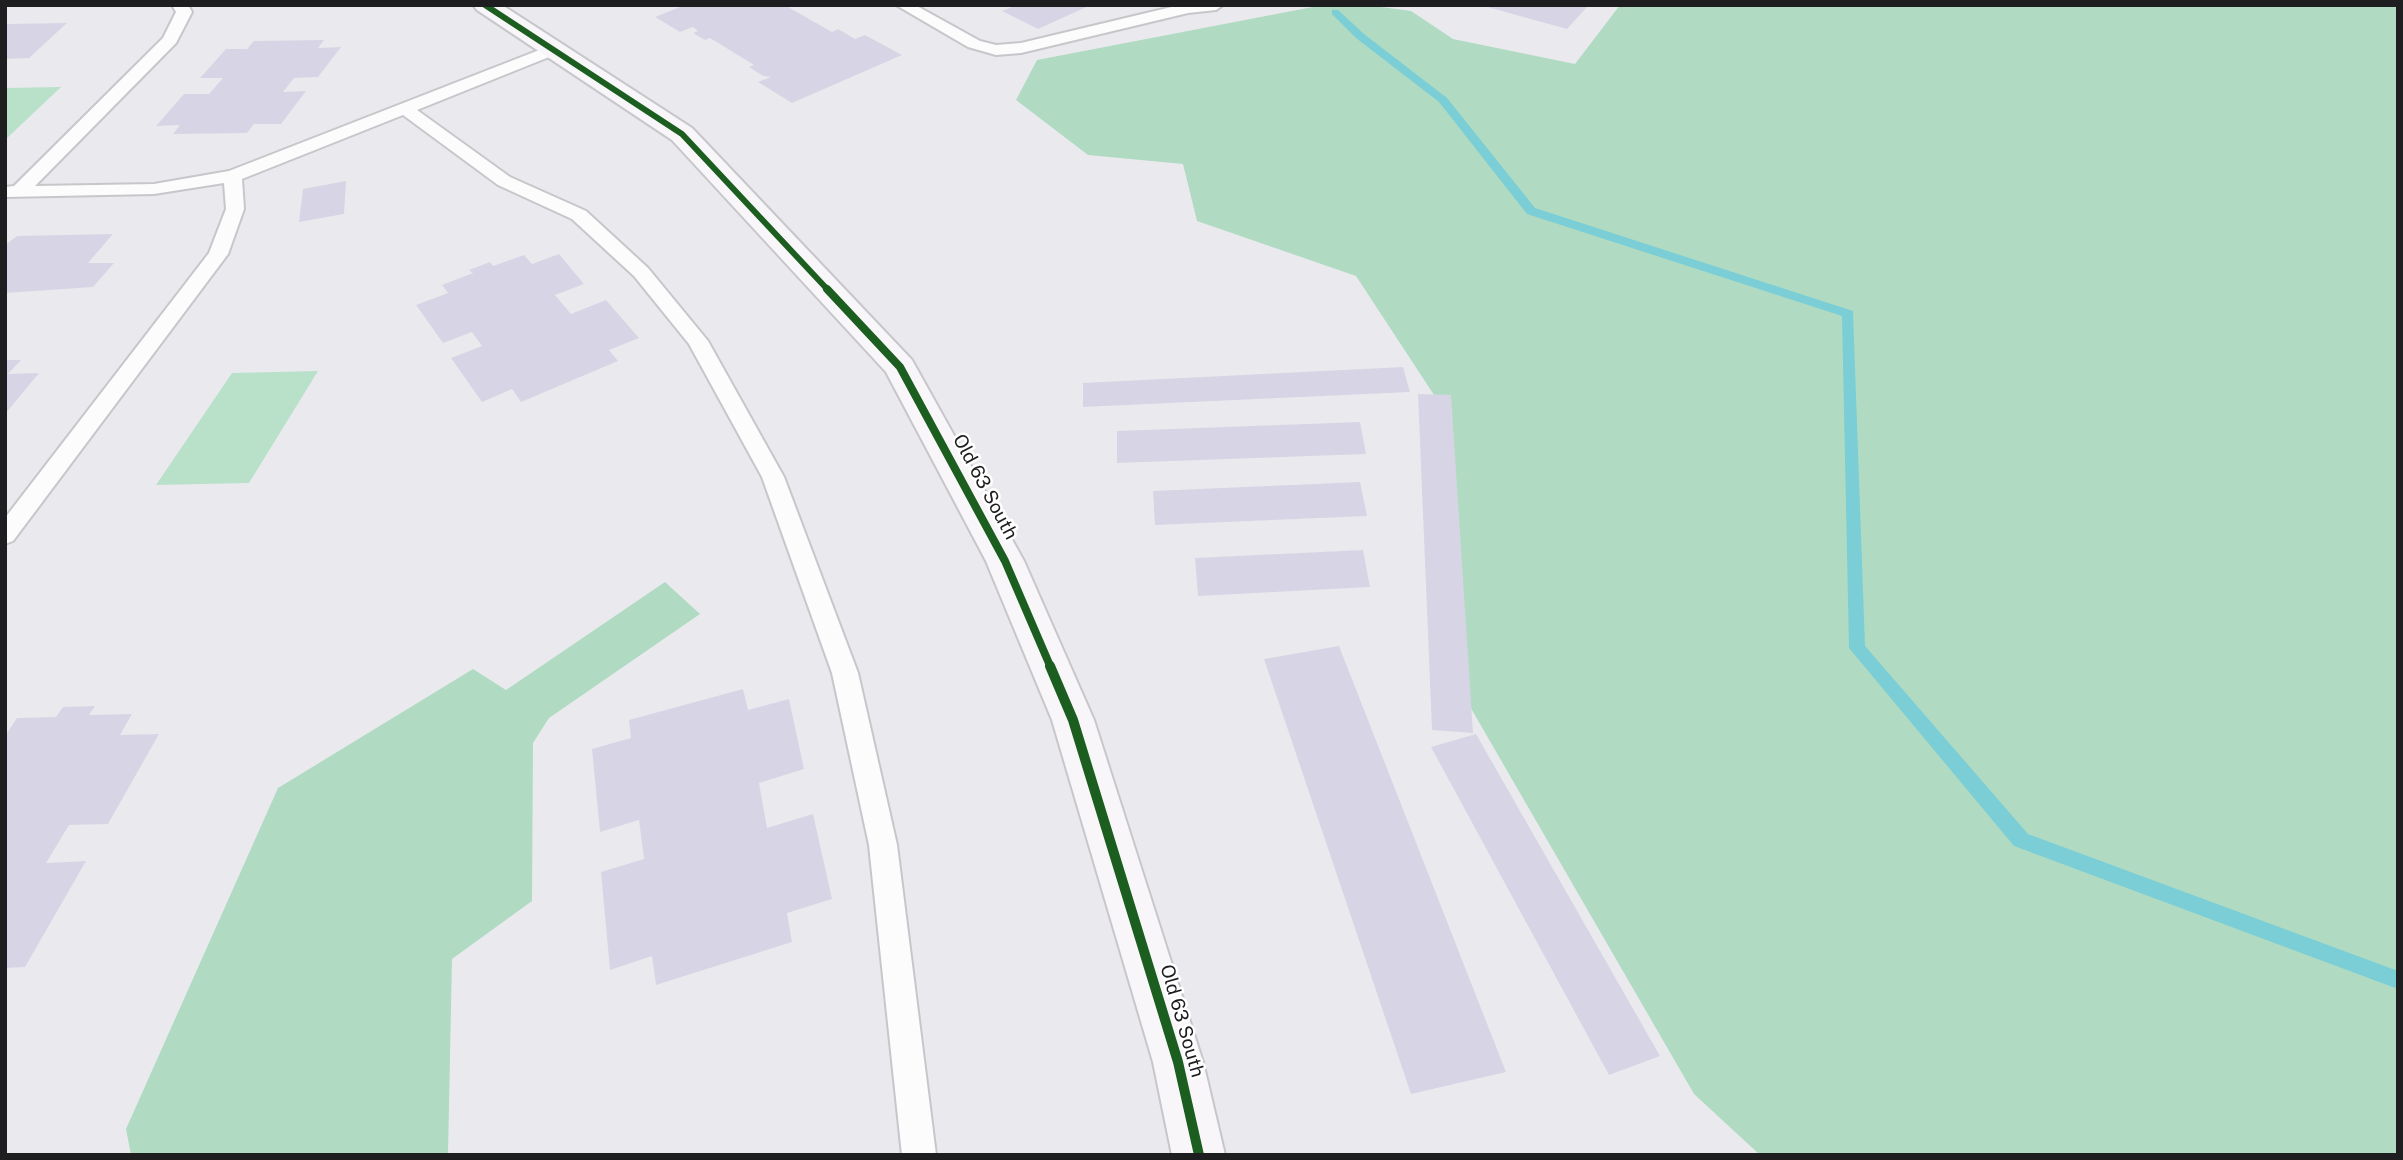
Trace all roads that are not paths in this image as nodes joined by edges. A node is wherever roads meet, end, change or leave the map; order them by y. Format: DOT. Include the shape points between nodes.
graph roads {
  1 [pos="180,5"];
  2 [pos="485,5"];
  3 [pos="902,5"];
  4 [pos="1216,5"];
  5 [pos="553,50"];
  6 [pos="405,109"];
  7 [pos="233,176"];
  8 [pos="12,192"];
  9 [pos="5,535"];
  10 [pos="919,1155"];
  11 [pos="1199,1155"];
  1 -- 8 [label="lane" via="184,12 170,40"];
  2 -- 5 [label="main road, Old 63 South"];
  3 -- 4 [label="lane" via="974,44 996,50"];
  5 -- 6 [label="lane"];
  5 -- 11 [label="main road, Old 63 South" via="682,134 901,367 1005,561 1073,720 1178,1062"];
  6 -- 7 [label="lane"];
  6 -- 10 [label="lane" via="504,181 579,215 641,272 698,341 773,477 845,673 880,831"];
  7 -- 8 [label="lane" via="154,189"];
  7 -- 9 [label="lane" via="235,209 218,254"];
}
